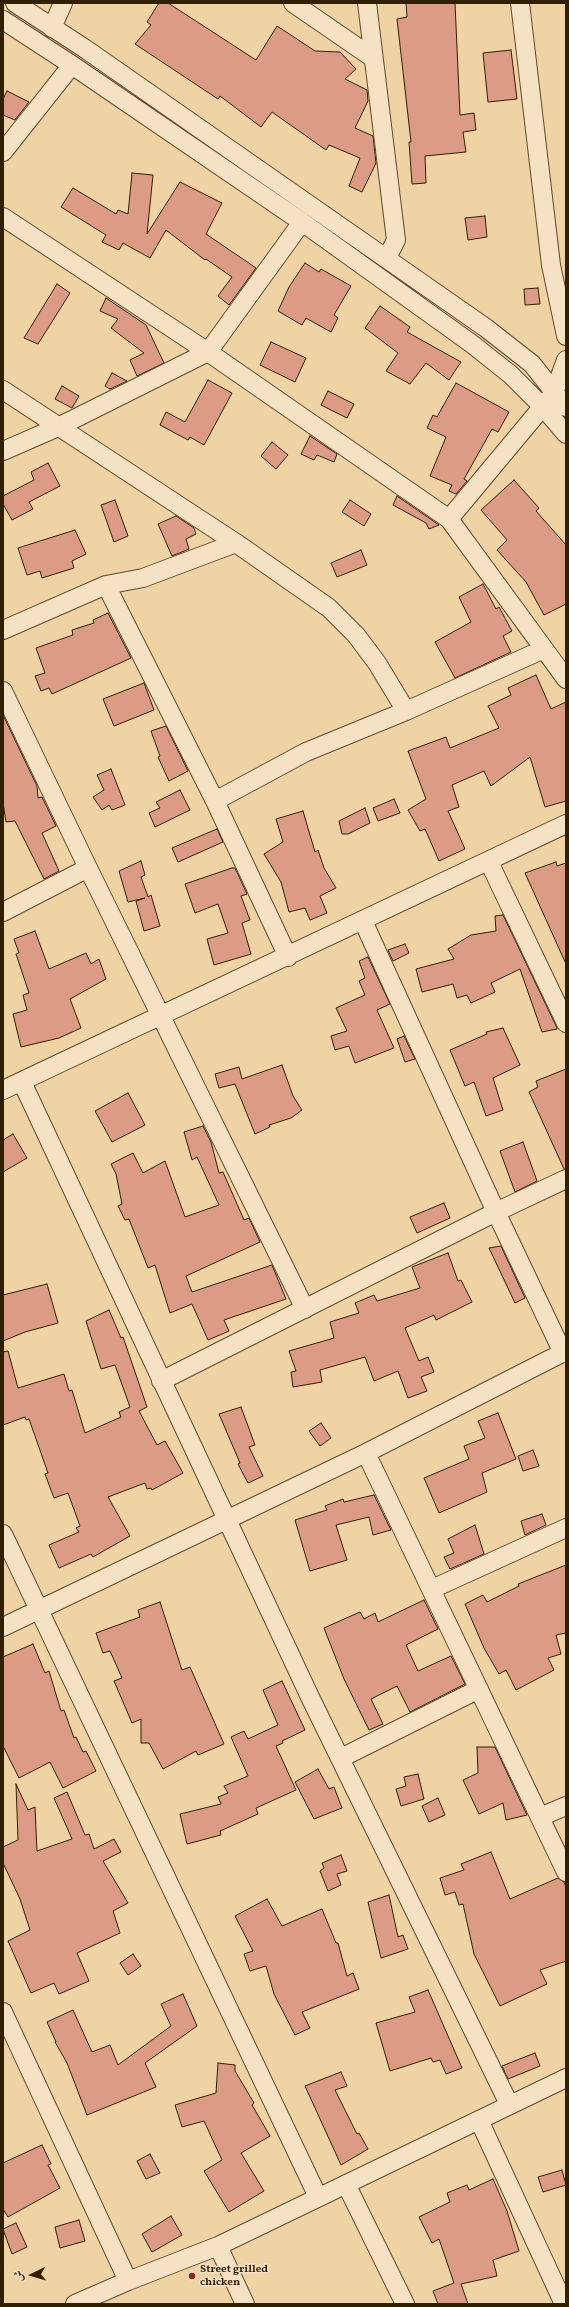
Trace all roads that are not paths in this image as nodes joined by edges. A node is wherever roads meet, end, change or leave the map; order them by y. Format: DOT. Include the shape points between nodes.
graph roads {
  1 [pos="15,3"];
  2 [pos="64,3"];
  3 [pos="293,3"];
  4 [pos="367,3"];
  5 [pos="520,3"];
  6 [pos="3,20"];
  7 [pos="52,28"];
  8 [pos="373,58"];
  9 [pos="72,65"];
  10 [pos="3,152"];
  11 [pos="3,217"];
  12 [pos="302,222"];
  13 [pos="387,258"];
  14 [pos="559,264"];
  15 [pos="566,336"];
  16 [pos="208,352"];
  17 [pos="566,360"];
  18 [pos="3,390"];
  19 [pos="554,393"];
  20 [pos="543,407"];
  21 [pos="566,407"];
  22 [pos="58,427"];
  23 [pos="566,434"];
  24 [pos="3,452"];
  25 [pos="449,519"];
  26 [pos="236,543"];
  27 [pos="106,585"];
  28 [pos="3,630"];
  29 [pos="544,649"];
  30 [pos="566,679"];
  31 [pos="3,690"];
  32 [pos="406,711"];
  33 [pos="215,801"];
  34 [pos="566,824"];
  35 [pos="489,862"];
  36 [pos="88,868"];
  37 [pos="3,912"];
  38 [pos="363,921"];
  39 [pos="288,958"];
  40 [pos="161,1016"];
  41 [pos="566,1023"];
  42 [pos="22,1082"];
  43 [pos="3,1090"];
  44 [pos="566,1179"];
  45 [pos="496,1212"];
  46 [pos="305,1309"];
  47 [pos="565,1352"];
  48 [pos="161,1381"];
  49 [pos="366,1453"];
  50 [pos="225,1519"];
  51 [pos="564,1533"];
  52 [pos="3,1534"];
  53 [pos="432,1589"];
  54 [pos="41,1610"];
  55 [pos="3,1627"];
  56 [pos="479,1689"];
  57 [pos="341,1758"];
  58 [pos="566,1806"];
  59 [pos="540,1817"];
  60 [pos="566,1872"];
  61 [pos="3,2012"];
  62 [pos="566,2078"];
  63 [pos="509,2104"];
  64 [pos="479,2120"];
  65 [pos="346,2184"];
  66 [pos="318,2197"];
  67 [pos="218,2246"];
  68 [pos="128,2281"];
  69 [pos="77,2304"];
  70 [pos="245,2304"];
  71 [pos="405,2304"];
  72 [pos="564,2304"];
  1 -- 7 [label="street"];
  2 -- 7 [label="street"];
  3 -- 8 [label="street"];
  4 -- 8 [label="street"];
  5 -- 14 [label="street"];
  6 -- 9 [label="street"];
  7 -- 13 [label="street"];
  8 -- 13 [label="street" via="396,240"];
  9 -- 10 [label="street"];
  9 -- 12 [label="street"];
  11 -- 16 [label="street"];
  12 -- 16 [label="street"];
  12 -- 20 [label="street" via="472,344 511,375"];
  13 -- 19 [label="street" via="532,364"];
  14 -- 15 [label="street"];
  16 -- 22 [label="street"];
  16 -- 25 [label="street"];
  17 -- 19 [label="street"];
  18 -- 22 [label="street"];
  19 -- 20 [label="street"];
  19 -- 21 [label="street"];
  20 -- 23 [label="street"];
  20 -- 25 [label="street"];
  22 -- 24 [label="street"];
  22 -- 26 [label="street"];
  25 -- 29 [label="street"];
  26 -- 27 [label="street" via="143,578"];
  26 -- 32 [label="street" via="329,608 356,635 377,663"];
  27 -- 28 [label="street"];
  27 -- 33 [label="street"];
  29 -- 30 [label="street"];
  29 -- 32 [label="street"];
  31 -- 36 [label="street"];
  32 -- 33 [label="street" via="306,752"];
  33 -- 39 [label="street"];
  34 -- 35 [label="street"];
  35 -- 38 [label="street"];
  35 -- 41 [label="street"];
  36 -- 37 [label="street"];
  36 -- 40 [label="street"];
  38 -- 39 [label="street"];
  38 -- 45 [label="street"];
  39 -- 40 [label="street"];
  40 -- 42 [label="street"];
  40 -- 46 [label="street"];
  42 -- 43 [label="street"];
  42 -- 48 [label="street"];
  44 -- 45 [label="street"];
  45 -- 46 [label="street"];
  45 -- 47 [label="street"];
  46 -- 48 [label="street"];
  47 -- 49 [label="street"];
  48 -- 50 [label="street"];
  49 -- 50 [label="street"];
  49 -- 53 [label="street"];
  50 -- 54 [label="street"];
  50 -- 57 [label="street"];
  51 -- 53 [label="street"];
  52 -- 54 [label="street"];
  53 -- 56 [label="street"];
  54 -- 55 [label="street"];
  54 -- 66 [label="street"];
  56 -- 57 [label="street"];
  56 -- 59 [label="street"];
  57 -- 63 [label="street"];
  58 -- 59 [label="street"];
  59 -- 60 [label="street"];
  61 -- 68 [label="street"];
  62 -- 63 [label="street"];
  63 -- 64 [label="street"];
  64 -- 65 [label="street"];
  64 -- 72 [label="street"];
  65 -- 66 [label="street"];
  65 -- 71 [label="street"];
  66 -- 67 [label="street"];
  67 -- 68 [label="street"];
  67 -- 70 [label="street"];
  68 -- 69 [label="street"];
}
